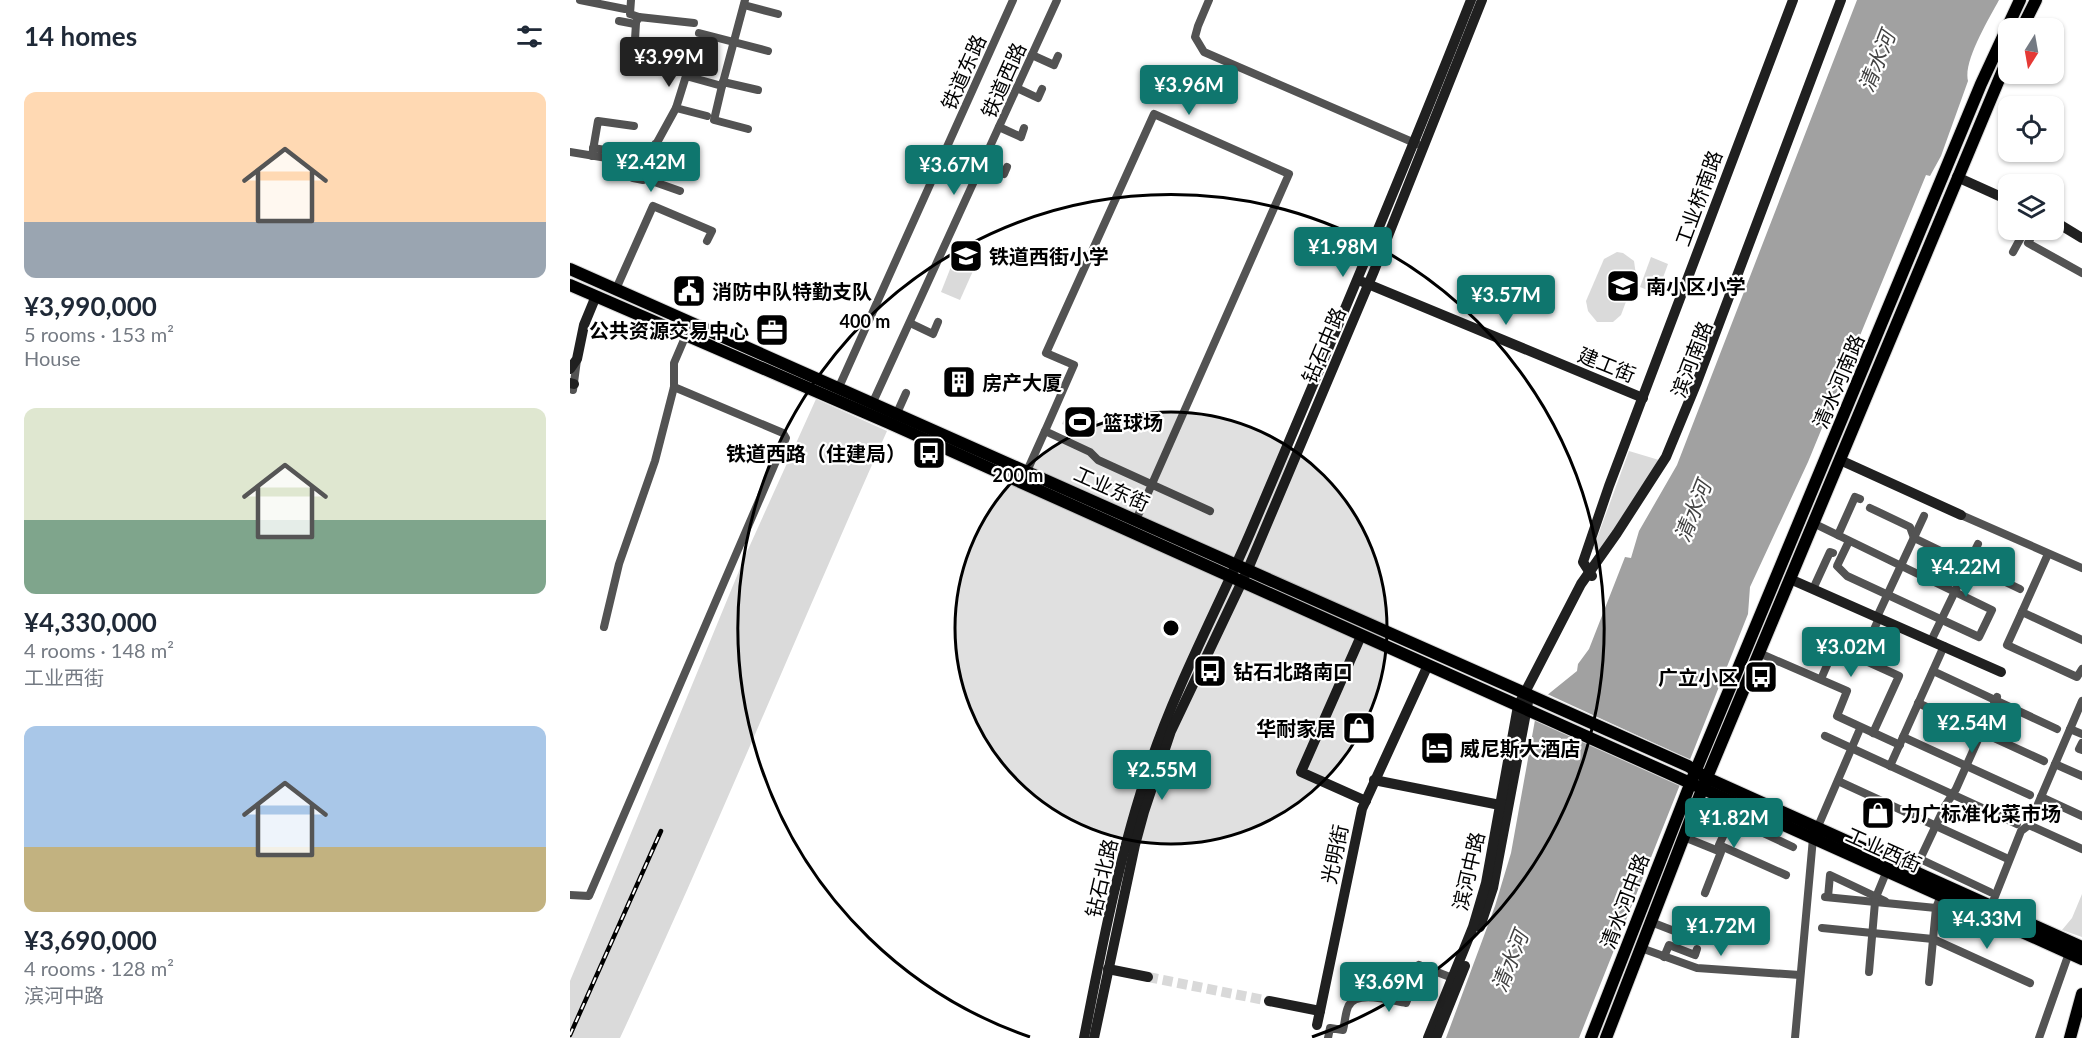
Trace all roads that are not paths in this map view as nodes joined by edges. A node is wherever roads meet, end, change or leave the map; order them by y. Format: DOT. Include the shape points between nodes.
graph roads {
  1 [pos="580,0"];
  2 [pos="631,0"];
  3 [pos="734,0"];
  4 [pos="1013,0"];
  5 [pos="1057,0"];
  6 [pos="1209,0"];
  7 [pos="1471,0"];
  8 [pos="1482,0"];
  9 [pos="1793,0"];
  10 [pos="1841,0"];
  11 [pos="1846,0"];
  12 [pos="2020,0"];
  13 [pos="2036,0"];
  14 [pos="744,2"];
  15 [pos="625,9"];
  16 [pos="778,14"];
  17 [pos="2027,18"];
  18 [pos="638,20"];
  19 [pos="619,21"];
  20 [pos="694,23"];
  21 [pos="699,33"];
  22 [pos="734,42"];
  23 [pos="768,51"];
  24 [pos="1032,55"];
  25 [pos="1058,56"];
  26 [pos="684,62"];
  27 [pos="1998,82"];
  28 [pos="723,84"];
  29 [pos="1017,88"];
  30 [pos="1042,89"];
  31 [pos="758,90"];
  32 [pos="676,108"];
  33 [pos="707,116"];
  34 [pos="633,126"];
  35 [pos="999,128"];
  36 [pos="1024,128"];
  37 [pos="748,129"];
  38 [pos="655,144"];
  39 [pos="1419,145"];
  40 [pos="570,152"];
  41 [pos="593,152"];
  42 [pos="630,154"];
  43 [pos="691,157"];
  44 [pos="648,159"];
  45 [pos="635,163"];
  46 [pos="983,164"];
  47 [pos="1007,167"];
  48 [pos="1958,177"];
  49 [pos="643,180"];
  50 [pos="680,191"];
  51 [pos="1998,195"];
  52 [pos="2064,227"];
  53 [pos="2082,238"];
  54 [pos="2020,240"];
  55 [pos="2030,240"];
  56 [pos="707,242"];
  57 [pos="2013,252"];
  58 [pos="570,269"];
  59 [pos="2082,273"];
  60 [pos="1363,282"];
  61 [pos="570,285"];
  62 [pos="616,289"];
  63 [pos="596,296"];
  64 [pos="667,312"];
  65 [pos="938,322"];
  66 [pos="910,323"];
  67 [pos="661,325"];
  68 [pos="710,331"];
  69 [pos="686,335"];
  70 [pos="705,344"];
  71 [pos="577,359"];
  72 [pos="570,369"];
  73 [pos="572,386"];
  74 [pos="674,387"];
  75 [pos="838,387"];
  76 [pos="906,393"];
  77 [pos="1642,398"];
  78 [pos="873,402"];
  79 [pos="897,413"];
  80 [pos="1045,431"];
  81 [pos="1840,460"];
  82 [pos="1027,471"];
  83 [pos="1152,484"];
  84 [pos="1860,499"];
  85 [pos="1870,508"];
  86 [pos="1210,511"];
  87 [pos="1961,515"];
  88 [pos="1924,516"];
  89 [pos="1136,520"];
  90 [pos="1813,523"];
  91 [pos="1838,535"];
  92 [pos="1914,538"];
  93 [pos="1849,541"];
  94 [pos="1978,544"];
  95 [pos="1833,553"];
  96 [pos="2048,554"];
  97 [pos="1968,564"];
  98 [pos="1901,566"];
  99 [pos="1242,567"];
  100 [pos="2082,568"];
  101 [pos="1590,574"];
  102 [pos="1236,579"];
  103 [pos="1790,579"];
  104 [pos="1813,589"];
  105 [pos="2020,590"];
  106 [pos="1954,592"];
  107 [pos="1887,595"];
  108 [pos="2022,612"];
  109 [pos="1878,617"];
  110 [pos="1941,620"];
  111 [pos="603,627"];
  112 [pos="1361,636"];
  113 [pos="1931,640"];
  114 [pos="2082,640"];
  115 [pos="1944,646"];
  116 [pos="1760,653"];
  117 [pos="1861,659"];
  118 [pos="1428,665"];
  119 [pos="2082,669"];
  120 [pos="1933,671"];
  121 [pos="2001,672"];
  122 [pos="1821,679"];
  123 [pos="1531,696"];
  124 [pos="1996,699"];
  125 [pos="2082,701"];
  126 [pos="1918,703"];
  127 [pos="1526,709"];
  128 [pos="2080,712"];
  129 [pos="2057,729"];
  130 [pos="2070,729"];
  131 [pos="1859,731"];
  132 [pos="1982,732"];
  133 [pos="1873,733"];
  134 [pos="2082,734"];
  135 [pos="1825,736"];
  136 [pos="1902,741"];
  137 [pos="2082,743"];
  138 [pos="1852,748"];
  139 [pos="2082,750"];
  140 [pos="1715,758"];
  141 [pos="2044,761"];
  142 [pos="2055,764"];
  143 [pos="1890,766"];
  144 [pos="1967,766"];
  145 [pos="1696,776"];
  146 [pos="2082,776"];
  147 [pos="1374,780"];
  148 [pos="1838,781"];
  149 [pos="1725,792"];
  150 [pos="1953,795"];
  151 [pos="2030,795"];
  152 [pos="2041,797"];
  153 [pos="1366,801"];
  154 [pos="1696,803"];
  155 [pos="1738,804"];
  156 [pos="1500,805"];
  157 [pos="2082,816"];
  158 [pos="1731,818"];
  159 [pos="2017,824"];
  160 [pos="1936,825"];
  161 [pos="2029,825"];
  162 [pos="1815,833"];
  163 [pos="1684,837"];
  164 [pos="1793,847"];
  165 [pos="2082,849"];
  166 [pos="2006,858"];
  167 [pos="1920,859"];
  168 [pos="1889,867"];
  169 [pos="1914,872"];
  170 [pos="1786,875"];
  171 [pos="1943,891"];
  172 [pos="1990,891"];
  173 [pos="1705,893"];
  174 [pos="570,895"];
  175 [pos="1876,899"];
  176 [pos="1936,908"];
  177 [pos="1691,912"];
  178 [pos="1989,912"];
  179 [pos="1651,922"];
  180 [pos="1822,928"];
  181 [pos="1872,933"];
  182 [pos="1933,939"];
  183 [pos="2082,947"];
  184 [pos="1641,948"];
  185 [pos="1697,949"];
  186 [pos="2069,953"];
  187 [pos="1664,957"];
  188 [pos="2082,959"];
  189 [pos="1108,969"];
  190 [pos="1869,972"];
  191 [pos="1800,975"];
  192 [pos="1148,977"];
  193 [pos="1456,979"];
  194 [pos="1929,982"];
  195 [pos="2030,983"];
  196 [pos="2082,994"];
  197 [pos="1269,1001"];
  198 [pos="1320,1011"];
  199 [pos="1317,1025"];
  200 [pos="1330,1028"];
  201 [pos="1084,1038"];
  202 [pos="1094,1038"];
  203 [pos="1328,1038"];
  204 [pos="1428,1038"];
  205 [pos="1436,1038"];
  206 [pos="1592,1038"];
  207 [pos="1606,1038"];
  208 [pos="1795,1038"];
  209 [pos="2038,1038"];
  210 [pos="2070,1038"];
  1 -- 15 [label="street"];
  2 -- 18 [label="street" via="630,14"];
  3 -- 14 [label="street"];
  4 -- 75 [label="street, 铁道东路"];
  5 -- 24 [label="street, 铁道西路"];
  6 -- 39 [label="street" via="1195,37 1204,52"];
  7 -- 39 [label="main road, 钻石中路"];
  8 -- 39 [label="main road, 钻石中路"];
  9 -- 77 [label="main road, 工业桥南路"];
  10 -- 101 [label="main road, 滨河南路" via="1670,447"];
  11 -- 101 [label="main road, 滨河南路" via="1671,457 1654,488"];
  12 -- 145 [label="main road, 清水河南路" via="1981,84"];
  13 -- 17 [label="main road"];
  14 -- 16 [label="street"];
  14 -- 22 [label="street"];
  18 -- 19 [label="street"];
  18 -- 20 [label="street"];
  18 -- 26 [label="street" via="634,56"];
  21 -- 22 [label="street"];
  22 -- 23 [label="street"];
  22 -- 28 [label="street"];
  24 -- 25 [label="street" via="1054,65"];
  24 -- 29 [label="street, 铁道西路"];
  27 -- 48 [label="main road, 清水河南路"];
  28 -- 31 [label="street"];
  28 -- 32 [label="street" via="686,76"];
  28 -- 37 [label="street" via="714,120"];
  29 -- 30 [label="street" via="1038,98"];
  29 -- 35 [label="street, 铁道西路"];
  32 -- 33 [label="street"];
  32 -- 38 [label="street"];
  34 -- 41 [label="street" via="598,121"];
  35 -- 36 [label="street" via="1020,137"];
  35 -- 46 [label="street, 铁道西路"];
  38 -- 43 [label="street"];
  38 -- 44 [label="street"];
  39 -- 60 [label="main road, 钻石中路"];
  40 -- 41 [label="street"];
  41 -- 42 [label="street"];
  41 -- 45 [label="street"];
  44 -- 45 [label="street"];
  44 -- 50 [label="street" via="651,164 646,179"];
  45 -- 49 [label="street" via="633,178"];
  46 -- 47 [label="street" via="1004,174"];
  46 -- 66 [label="street, 铁道西路"];
  48 -- 51 [label="main road"];
  48 -- 81 [label="main road, 清水河南路"];
  52 -- 53 [label="main road"];
  54 -- 57 [label="street"];
  55 -- 59 [label="street" via="2028,243"];
  56 -- 62 [label="street" via="712,231 653,206"];
  58 -- 62 [label="main road, 工业东街"];
  60 -- 77 [label="main road, 建工街"];
  60 -- 99 [label="main road, 钻石中路"];
  61 -- 63 [label="main road, 工业东街"];
  62 -- 64 [label="main road, 工业东街"];
  63 -- 67 [label="main road, 工业东街"];
  63 -- 71 [label="main road" via="584,325"];
  64 -- 67 [label="main road"];
  64 -- 68 [label="main road, 工业东街"];
  65 -- 66 [label="street" via="933,333"];
  66 -- 78 [label="street, 铁道西路"];
  67 -- 69 [label="main road, 工业东街"];
  68 -- 70 [label="main road"];
  68 -- 75 [label="main road, 工业东街"];
  69 -- 70 [label="main road, 工业东街"];
  69 -- 74 [label="street" via="674,363"];
  70 -- 102 [label="main road, 工业东街"];
  71 -- 72 [label="main road"];
  71 -- 73 [label="street"];
  74 -- 111 [label="street" via="653,470"];
  74 -- 174 [label="street" via="783,433 786,438 589,896"];
  75 -- 78 [label="main road, 工业东街"];
  76 -- 79 [label="street"];
  77 -- 101 [label="main road, 工业桥南路" via="1583,562"];
  78 -- 79 [label="main road, 工业东街"];
  79 -- 82 [label="main road, 工业东街"];
  80 -- 82 [label="street"];
  80 -- 83 [label="street"];
  80 -- 83 [label="street" via="1074,365 1046,353 1154,114 1289,174"];
  81 -- 87 [label="main road"];
  81 -- 90 [label="main road, 清水河南路"];
  82 -- 89 [label="main road, 工业东街"];
  83 -- 86 [label="street"];
  83 -- 89 [label="street"];
  84 -- 91 [label="street" via="1855,497"];
  85 -- 92 [label="street" via="1910,527"];
  87 -- 96 [label="street"];
  88 -- 92 [label="street"];
  89 -- 99 [label="main road, 工业东街"];
  90 -- 91 [label="street"];
  90 -- 103 [label="main road, 清水河南路"];
  91 -- 93 [label="street"];
  92 -- 97 [label="street"];
  92 -- 98 [label="street"];
  93 -- 98 [label="street"];
  93 -- 107 [label="street" via="1837,566 1847,576"];
  94 -- 97 [label="street"];
  95 -- 104 [label="street" via="1830,552"];
  96 -- 100 [label="street"];
  96 -- 108 [label="street"];
  97 -- 105 [label="street"];
  97 -- 106 [label="street"];
  98 -- 106 [label="street"];
  98 -- 107 [label="street"];
  99 -- 102 [label="main road, 钻石北路"];
  99 -- 123 [label="main road, 工业东街"];
  101 -- 123 [label="main road, 滨河南路"];
  102 -- 112 [label="main road, 工业东街"];
  102 -- 189 [label="main road, 钻石北路" via="1156,773 1135,844"];
  102 -- 201 [label="main road, 钻石北路" via="1191,663 1146,775 1122,863"];
  103 -- 104 [label="main road"];
  103 -- 116 [label="main road, 清水河南路"];
  104 -- 109 [label="main road"];
  106 -- 110 [label="street"];
  106 -- 110 [label="street" via="1992,610 1988,619 1979,637"];
  107 -- 109 [label="street"];
  107 -- 110 [label="street"];
  108 -- 114 [label="street"];
  108 -- 119 [label="street" via="2007,645 2077,677"];
  109 -- 113 [label="main road"];
  109 -- 117 [label="street"];
  110 -- 113 [label="street"];
  112 -- 118 [label="main road, 工业东街"];
  112 -- 153 [label="main road" via="1301,772"];
  113 -- 115 [label="main road"];
  115 -- 120 [label="street"];
  115 -- 121 [label="main road"];
  116 -- 122 [label="street"];
  116 -- 140 [label="main road, 清水河南路"];
  117 -- 122 [label="street" via="1834,647"];
  117 -- 133 [label="street" via="1899,676"];
  118 -- 127 [label="main road, 工业东街"];
  118 -- 147 [label="main road, 光明街"];
  120 -- 124 [label="street"];
  120 -- 126 [label="street"];
  122 -- 133 [label="street" via="1847,691 1837,716"];
  123 -- 127 [label="main road, 滨河南路"];
  123 -- 145 [label="main road, 工业东街"];
  124 -- 129 [label="street"];
  124 -- 132 [label="street"];
  125 -- 128 [label="street"];
  126 -- 132 [label="street"];
  126 -- 136 [label="street"];
  127 -- 145 [label="main road, 工业东街"];
  127 -- 156 [label="main road, 滨河中路"];
  127 -- 193 [label="main road, 滨河中路" via="1493,888"];
  128 -- 130 [label="street"];
  130 -- 134 [label="street"];
  130 -- 142 [label="street"];
  131 -- 138 [label="street"];
  132 -- 141 [label="street"];
  132 -- 144 [label="street"];
  133 -- 136 [label="street"];
  135 -- 138 [label="street"];
  136 -- 143 [label="street"];
  136 -- 144 [label="street"];
  137 -- 139 [label="street"];
  138 -- 143 [label="street"];
  138 -- 148 [label="street"];
  140 -- 145 [label="main road, 清水河南路"];
  140 -- 149 [label="main road"];
  142 -- 146 [label="street"];
  142 -- 152 [label="street"];
  143 -- 150 [label="street"];
  144 -- 150 [label="street"];
  144 -- 151 [label="street"];
  145 -- 149 [label="main road, 工业西街"];
  145 -- 154 [label="main road, 清水河中路"];
  145 -- 206 [label="main road, 清水河中路"];
  147 -- 153 [label="main road, 光明街"];
  147 -- 156 [label="main road"];
  148 -- 160 [label="street"];
  148 -- 162 [label="street"];
  149 -- 154 [label="main road"];
  149 -- 155 [label="main road, 工业西街"];
  149 -- 162 [label="main road, 工业西街"];
  150 -- 159 [label="street"];
  150 -- 160 [label="street"];
  152 -- 157 [label="street"];
  152 -- 161 [label="street"];
  153 -- 198 [label="main road, 光明街"];
  154 -- 163 [label="main road, 清水河中路"];
  155 -- 158 [label="street"];
  155 -- 162 [label="main road, 工业西街"];
  156 -- 193 [label="main road, 滨河中路" via="1486,883"];
  158 -- 164 [label="street"];
  158 -- 170 [label="street" via="1719,845"];
  160 -- 166 [label="street"];
  160 -- 167 [label="street"];
  161 -- 165 [label="street"];
  161 -- 178 [label="street" via="2022,831"];
  162 -- 168 [label="main road, 工业西街"];
  162 -- 191 [label="street"];
  163 -- 173 [label="street" via="1721,852"];
  163 -- 179 [label="main road, 清水河中路"];
  167 -- 169 [label="street"];
  167 -- 172 [label="street"];
  168 -- 169 [label="main road, 工业西街"];
  168 -- 171 [label="main road, 工业西街"];
  168 -- 175 [label="street"];
  169 -- 171 [label="main road, 工业西街"];
  171 -- 176 [label="street"];
  171 -- 178 [label="main road, 工业西街"];
  175 -- 175 [label="street" via="1826,897 1830,875"];
  175 -- 176 [label="street"];
  175 -- 181 [label="street"];
  176 -- 182 [label="street"];
  177 -- 179 [label="street" via="1682,934"];
  178 -- 183 [label="main road, 工业西街"];
  178 -- 186 [label="main road, 工业西街"];
  179 -- 184 [label="main road, 清水河中路"];
  180 -- 181 [label="street"];
  181 -- 182 [label="street"];
  181 -- 190 [label="street"];
  182 -- 194 [label="street"];
  182 -- 195 [label="street"];
  184 -- 187 [label="street"];
  184 -- 207 [label="main road, 清水河中路"];
  185 -- 187 [label="street" via="1695,954 1669,945"];
  186 -- 188 [label="main road, 工业西街"];
  186 -- 209 [label="street"];
  187 -- 191 [label="street" via="1697,968"];
  189 -- 192 [label="main road"];
  189 -- 202 [label="main road, 钻石北路"];
  191 -- 208 [label="street"];
  193 -- 200 [label="street" via="1419,965 1406,1003 1361,997 1348,1005 1343,1030"];
  193 -- 204 [label="main road, 滨河中路"];
  193 -- 205 [label="main road, 滨河中路"];
  196 -- 210 [label="main road"];
  197 -- 198 [label="main road"];
  198 -- 199 [label="main road, 光明街"];
  199 -- 200 [label="street"];
  200 -- 203 [label="street"];
}
